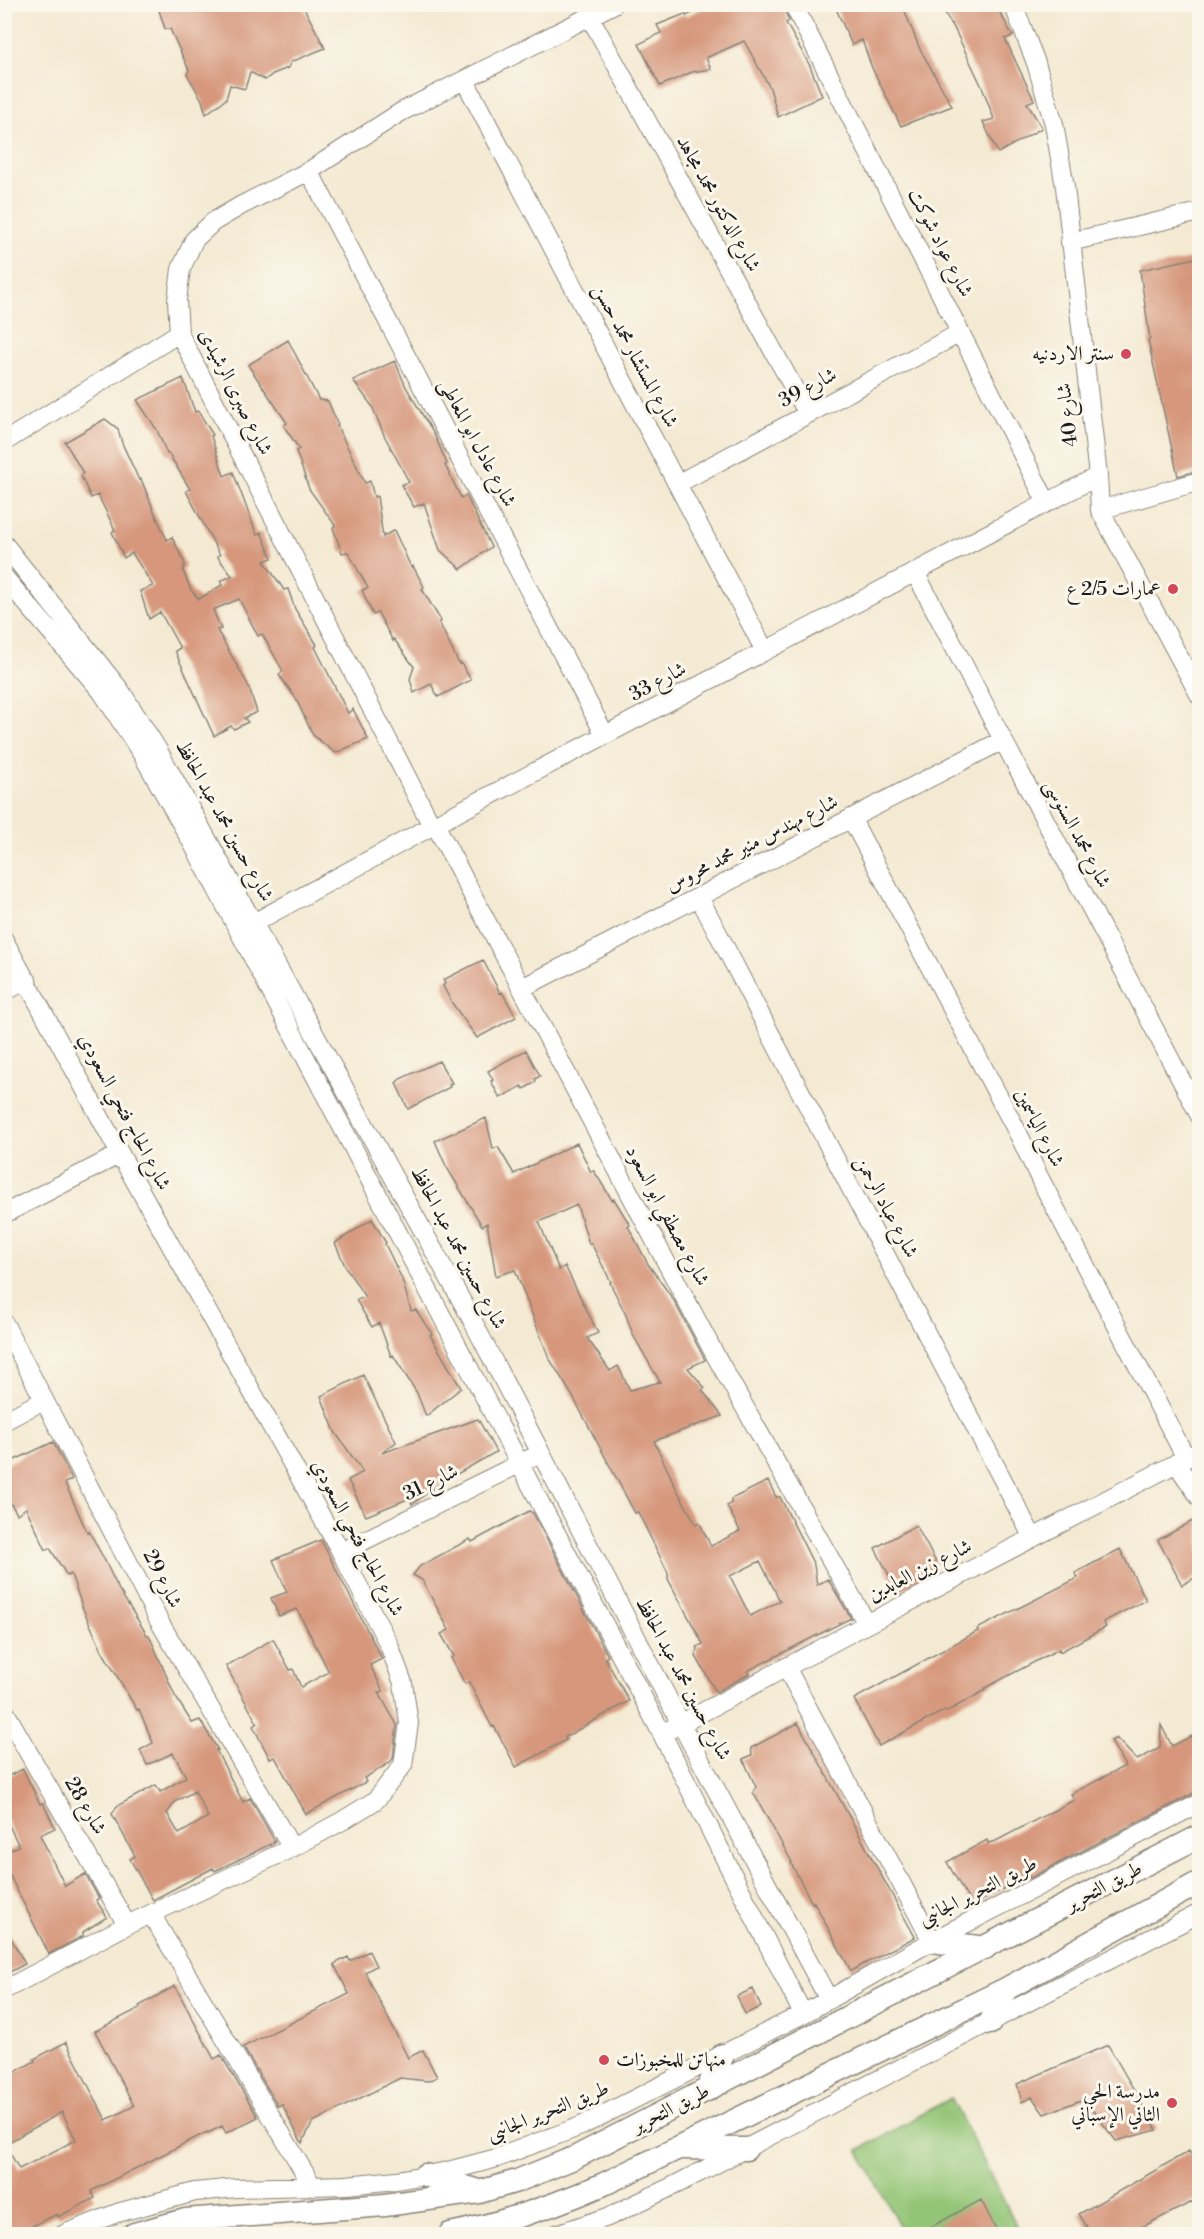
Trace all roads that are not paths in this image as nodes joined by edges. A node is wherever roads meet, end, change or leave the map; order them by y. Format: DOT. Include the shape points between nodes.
graph roads {
  1 [pos="614,4"];
  2 [pos="793,4"];
  3 [pos="1013,4"];
  4 [pos="590,17"];
  5 [pos="465,81"];
  6 [pos="309,171"];
  7 [pos="1200,212"];
  8 [pos="1070,242"];
  9 [pos="179,333"];
  10 [pos="960,333"];
  11 [pos="808,414"];
  12 [pos="4,442"];
  13 [pos="1098,476"];
  14 [pos="1200,481"];
  15 [pos="677,484"];
  16 [pos="1047,503"];
  17 [pos="1100,510"];
  18 [pos="4,544"];
  19 [pos="915,572"];
  20 [pos="4,577"];
  21 [pos="765,651"];
  22 [pos="1200,696"];
  23 [pos="605,735"];
  24 [pos="1003,740"];
  25 [pos="851,819"];
  26 [pos="434,825"];
  27 [pos="699,897"];
  28 [pos="247,926"];
  29 [pos="4,940"];
  30 [pos="27,980"];
  31 [pos="522,988"];
  32 [pos="4,992"];
  33 [pos="1200,1116"];
  34 [pos="120,1154"];
  35 [pos="4,1215"];
  36 [pos="4,1323"];
  37 [pos="44,1400"];
  38 [pos="4,1421"];
  39 [pos="540,1453"];
  40 [pos="1187,1457"];
  41 [pos="521,1465"];
  42 [pos="1200,1498"];
  43 [pos="1033,1538"];
  44 [pos="341,1552"];
  45 [pos="867,1624"];
  46 [pos="786,1667"];
  47 [pos="4,1710"];
  48 [pos="681,1724"];
  49 [pos="662,1734"];
  50 [pos="1200,1803"];
  51 [pos="1200,1836"];
  52 [pos="292,1848"];
  53 [pos="1200,1882"];
  54 [pos="1200,1913"];
  55 [pos="152,1914"];
  56 [pos="127,1925"];
  57 [pos="932,1941"];
  58 [pos="985,1948"];
  59 [pos="1006,1989"];
  60 [pos="4,1990"];
  61 [pos="829,2000"];
  62 [pos="803,2014"];
  63 [pos="990,2023"];
  64 [pos="723,2055"];
  65 [pos="707,2090"];
  66 [pos="678,2148"];
  67 [pos="746,2150"];
  68 [pos="425,2175"];
  69 [pos="313,2187"];
  70 [pos="479,2192"];
  71 [pos="64,2235"];
  72 [pos="134,2235"];
  73 [pos="450,2235"];
  74 [pos="556,2235"];
  1 -- 4 [label="street, شارع صبرى الرشيدى"];
  2 -- 10 [label="street, شارع عواد شوكت"];
  3 -- 8 [label="street, شارع 40" via="1054,124"];
  4 -- 5 [label="street, شارع صبرى الرشيدى"];
  4 -- 11 [label="street, شارع الدكتور محمد مجاهد"];
  5 -- 6 [label="street, شارع صبرى الرشيدى" via="401,112"];
  5 -- 15 [label="street, شارع المستشار محمد حسن"];
  6 -- 9 [label="street, شارع صبرى الرشيدى" via="232,210 194,240 182,269 177,300"];
  6 -- 23 [label="street, شارع عادل ابو المعاطى"];
  7 -- 8 [label="street"];
  8 -- 13 [label="street, شارع 40"];
  9 -- 12 [label="street"];
  9 -- 26 [label="street, شارع صبرى الرشيدى"];
  10 -- 11 [label="street, شارع 39"];
  10 -- 16 [label="street, شارع عواد شوكت"];
  11 -- 15 [label="street, شارع 39"];
  13 -- 16 [label="street, شارع 33"];
  13 -- 17 [label="street, شارع 40"];
  14 -- 17 [label="street"];
  15 -- 21 [label="street, شارع المستشار محمد حسن"];
  16 -- 19 [label="street, شارع 33"];
  17 -- 22 [label="street, شارع 40"];
  18 -- 28 [label="street, شارع حسين محمد عبد الحافظ" via="144,725"];
  19 -- 21 [label="street, شارع 33"];
  19 -- 24 [label="street, شارع محمد السنوسى"];
  20 -- 28 [label="street, شارع حسين محمد عبد الحافظ" via="102,692"];
  21 -- 23 [label="street, شارع 33"];
  23 -- 26 [label="street, شارع 33"];
  24 -- 25 [label="street, شارع مهندس منير محمد محروس"];
  24 -- 33 [label="street, شارع محمد السنوسى"];
  25 -- 27 [label="street, شارع مهندس منير محمد محروس"];
  25 -- 40 [label="street, شارع الياسمين"];
  26 -- 28 [label="street, شارع 33"];
  26 -- 31 [label="street, شارع مصطفي ابو السعود"];
  27 -- 31 [label="street, شارع مهندس منير محمد محروس"];
  27 -- 43 [label="street, شارع عباد الرحمن"];
  28 -- 39 [label="street, شارع حسين محمد عبد الحافظ" via="471,1318"];
  28 -- 41 [label="street, شارع حسين محمد عبد الحافظ"];
  29 -- 30 [label="street, شارع الحاج فتحي السعودي"];
  30 -- 32 [label="street"];
  30 -- 34 [label="street, شارع الحاج فتحي السعودي"];
  31 -- 45 [label="street, شارع مصطفي ابو السعود" via="713,1351"];
  34 -- 35 [label="street"];
  34 -- 44 [label="street, شارع الحاج فتحي السعودي"];
  36 -- 37 [label="street, شارع 29"];
  37 -- 38 [label="street"];
  37 -- 52 [label="street, شارع 29" via="159,1621"];
  39 -- 41 [label="street, شارع 31"];
  39 -- 48 [label="street, شارع حسين محمد عبد الحافظ"];
  40 -- 42 [label="street, شارع الياسمين"];
  40 -- 43 [label="street, شارع زين العابدين"];
  41 -- 44 [label="street, شارع 31"];
  41 -- 49 [label="street, شارع حسين محمد عبد الحافظ"];
  43 -- 45 [label="street, شارع زين العابدين"];
  44 -- 52 [label="street, شارع الحاج فتحي السعودي" via="404,1683 409,1723 403,1765 376,1800"];
  45 -- 46 [label="street, شارع زين العابدين"];
  46 -- 48 [label="street, شارع زين العابدين"];
  46 -- 57 [label="street"];
  47 -- 56 [label="street, شارع 28"];
  48 -- 49 [label="street, شارع زين العابدين"];
  48 -- 61 [label="street, شارع حسين محمد عبد الحافظ"];
  49 -- 62 [label="street, شارع حسين محمد عبد الحافظ"];
  50 -- 57 [label="street, طريق التحرير الجانبى"];
  51 -- 58 [label="street, طريق التحرير"];
  52 -- 55 [label="street, شارع الحاج فتحي السعودي"];
  53 -- 59 [label="street, طريق التحرير"];
  54 -- 63 [label="street"];
  55 -- 56 [label="street, شارع الحاج فتحي السعودي"];
  55 -- 69 [label="street"];
  56 -- 60 [label="street, شارع الحاج فتحي السعودي"];
  57 -- 58 [label="street"];
  57 -- 61 [label="street, طريق التحرير الجانبى"];
  58 -- 65 [label="street, طريق التحرير"];
  59 -- 63 [label="street"];
  59 -- 66 [label="street, طريق التحرير"];
  61 -- 62 [label="street, طريق التحرير الجانبى"];
  62 -- 64 [label="street, طريق التحرير الجانبى"];
  63 -- 67 [label="street"];
  64 -- 65 [label="street"];
  64 -- 68 [label="street, طريق التحرير الجانبى" via="581,2126 497,2158"];
  65 -- 70 [label="street, طريق التحرير" via="576,2157"];
  66 -- 67 [label="street"];
  66 -- 73 [label="street, طريق التحرير" via="563,2202"];
  67 -- 74 [label="street" via="608,2217"];
  68 -- 69 [label="street, طريق التحرير الجانبى"];
  68 -- 70 [label="street"];
  69 -- 71 [label="street, طريق التحرير الجانبى" via="195,2192 117,2213"];
  70 -- 72 [label="street, طريق التحرير" via="385,2205 185,2220"];
}
